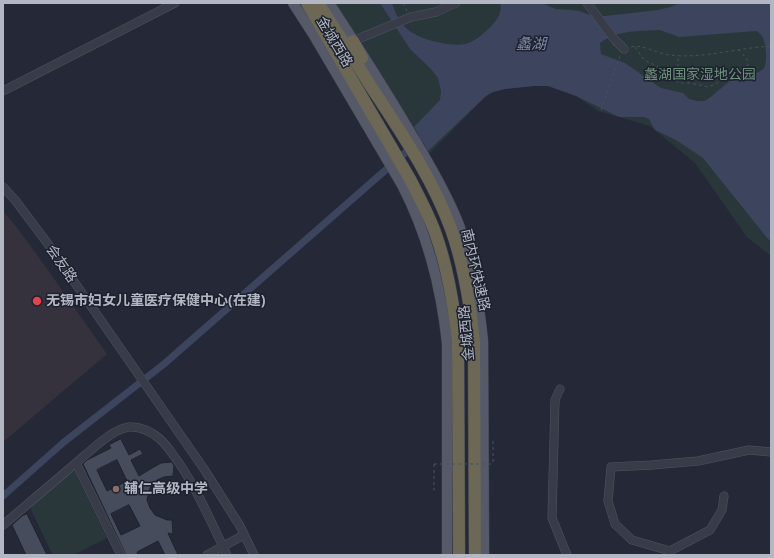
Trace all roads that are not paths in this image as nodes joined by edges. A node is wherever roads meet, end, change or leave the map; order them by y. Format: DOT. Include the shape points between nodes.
graph roads {
  1 [pos="175,3"];
  2 [pos="293,3"];
  3 [pos="300,3"];
  4 [pos="307,3"];
  5 [pos="318,3"];
  6 [pos="329,3"];
  7 [pos="456,3"];
  8 [pos="589,5"];
  9 [pos="322,29"];
  10 [pos="353,41"];
  11 [pos="622,52"];
  12 [pos="3,91"];
  13 [pos="401,124"];
  14 [pos="381,139"];
  15 [pos="426,167"];
  16 [pos="406,182"];
  17 [pos="3,187"];
  18 [pos="560,388"];
  19 [pos="771,452"];
  20 [pos="76,463"];
  21 [pos="724,496"];
  22 [pos="3,525"];
  23 [pos="244,535"];
  24 [pos="223,546"];
  25 [pos="121,555"];
  26 [pos="207,555"];
  27 [pos="227,555"];
  28 [pos="254,555"];
  29 [pos="447,555"];
  30 [pos="459,555"];
  31 [pos="474,555"];
  32 [pos="484,555"];
  33 [pos="567,555"];
  1 -- 12 [label="street"];
  2 -- 14 [label="main road, 金城西路"];
  3 -- 9 [label="highway"];
  4 -- 9 [label="highway, 南内环快速路"];
  5 -- 13 [label="highway, 南内环快速路"];
  6 -- 10 [label="main road, 金城西路"];
  7 -- 10 [label="street"];
  8 -- 11 [label="street"];
  9 -- 14 [label="highway, 南内环快速路"];
  10 -- 13 [label="highway"];
  13 -- 15 [label="highway, 南内环快速路"];
  14 -- 16 [label="highway, 南内环快速路"];
  15 -- 31 [label="highway, 南内环快速路" via="461,263 471,313 474,342"];
  15 -- 32 [label="main road, 金城西路" via="446,195 459,225 480,312 484,372"];
  16 -- 29 [label="main road, 金城西路" via="438,282 447,343"];
  16 -- 30 [label="highway, 南内环快速路" via="423,206 435,234 444,261 455,316 458,364"];
  17 -- 23 [label="street, 会友路" via="48,244 223,497"];
  18 -- 33 [label="street" via="555,400 552,518"];
  19 -- 21 [label="street" via="749,450 698,461 611,467 608,501 615,524 632,540 670,551 710,530 722,510"];
  20 -- 22 [label="street"];
  20 -- 24 [label="street" via="114,432 128,427 153,434 161,439 189,478"];
  20 -- 25 [label="street"];
  23 -- 24 [label="street"];
  23 -- 28 [label="street"];
  24 -- 26 [label="street"];
  24 -- 27 [label="street"];
}
